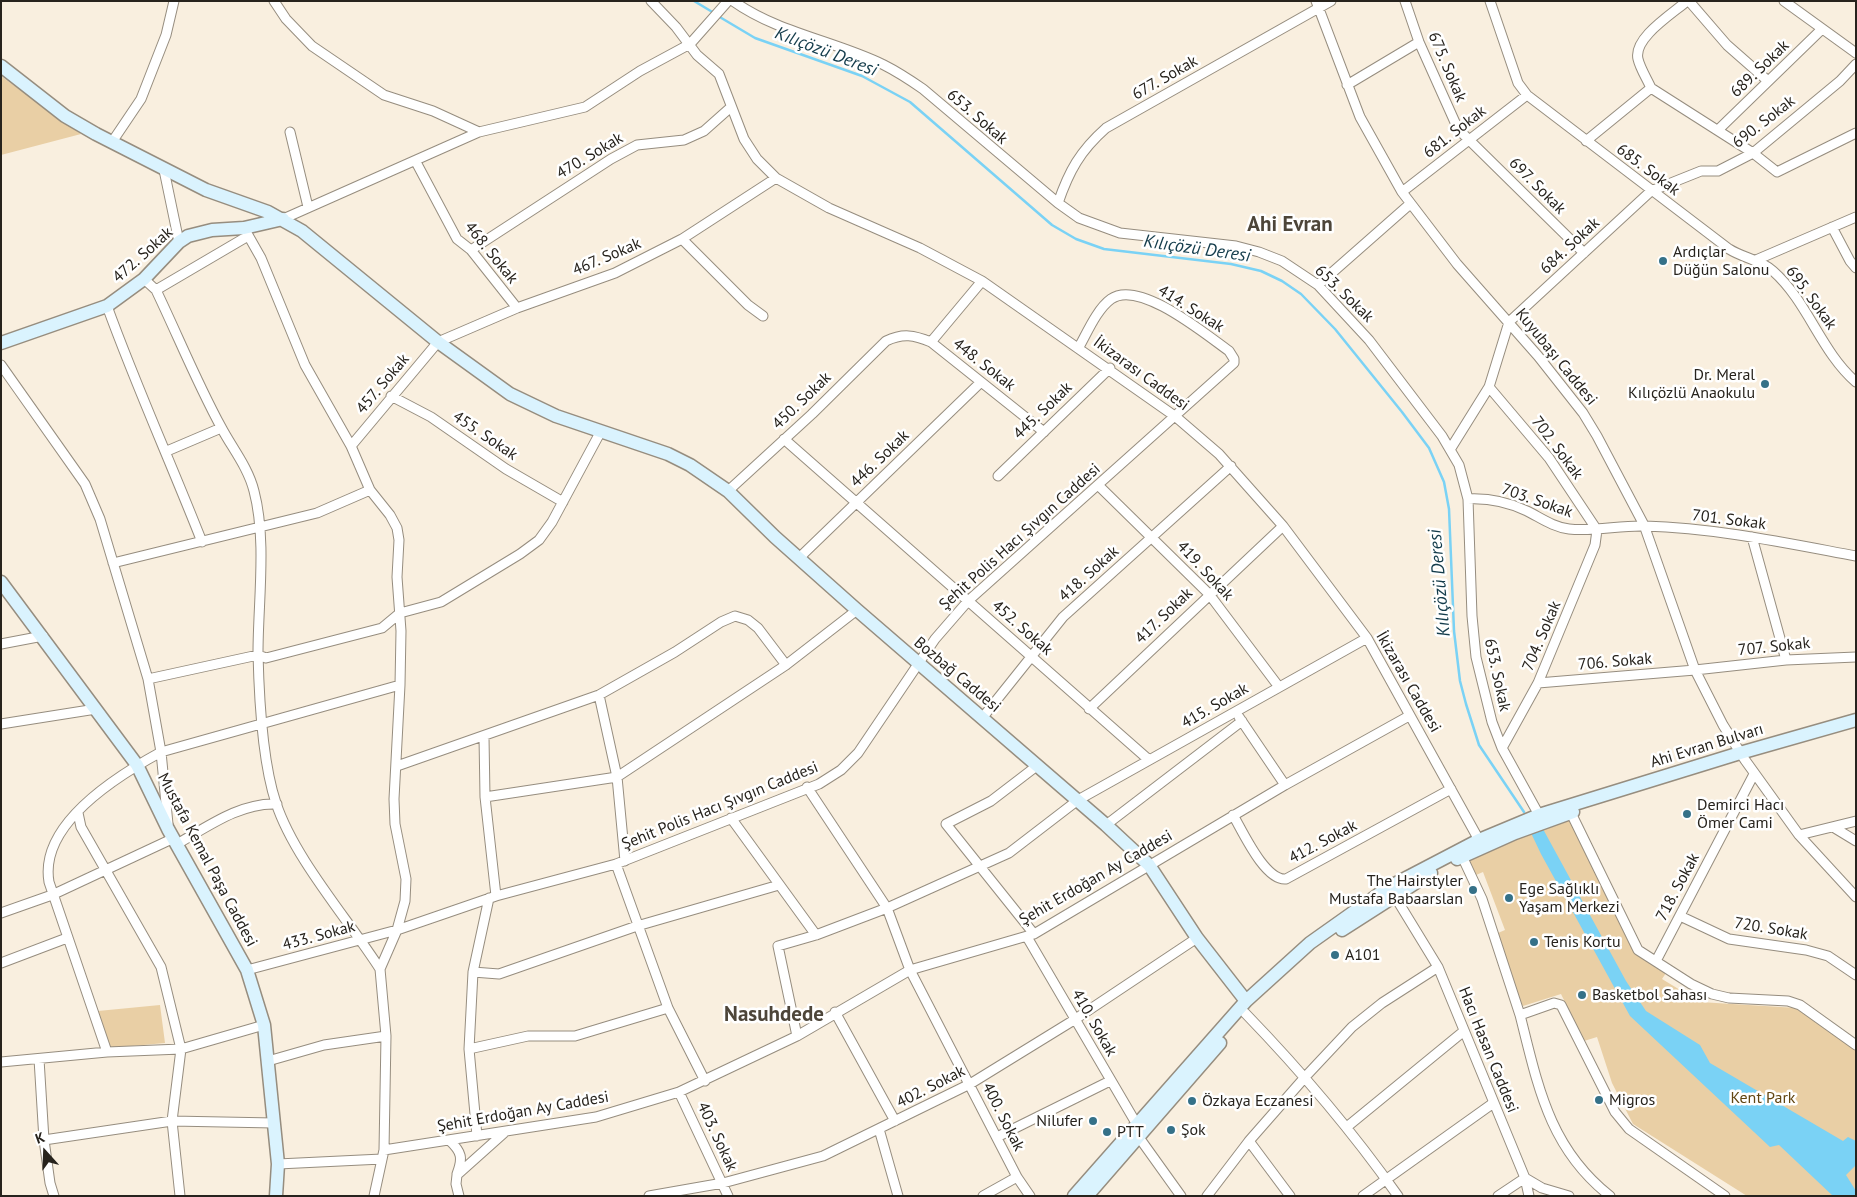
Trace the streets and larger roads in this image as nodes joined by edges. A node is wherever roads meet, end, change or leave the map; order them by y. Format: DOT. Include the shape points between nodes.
graph roads {
  1 [pos="174,1"];
  2 [pos="274,1"];
  3 [pos="651,1"];
  4 [pos="728,1"];
  5 [pos="733,1"];
  6 [pos="1331,1"];
  7 [pos="1405,1"];
  8 [pos="1490,1"];
  9 [pos="1688,1"];
  10 [pos="1784,1"];
  11 [pos="1317,5"];
  12 [pos="1822,29"];
  13 [pos="1419,42"];
  14 [pos="690,44"];
  15 [pos="1856,53"];
  16 [pos="1856,64"];
  17 [pos="1,66"];
  18 [pos="1768,81"];
  19 [pos="1347,85"];
  20 [pos="1651,88"];
  21 [pos="1526,95"];
  22 [pos="731,107"];
  23 [pos="1718,130"];
  24 [pos="290,132"];
  25 [pos="479,132"];
  26 [pos="1856,133"];
  27 [pos="1470,140"];
  28 [pos="1586,141"];
  29 [pos="112,142"];
  30 [pos="1753,153"];
  31 [pos="416,162"];
  32 [pos="164,170"];
  33 [pos="776,178"];
  34 [pos="1651,191"];
  35 [pos="1402,192"];
  36 [pos="1058,203"];
  37 [pos="1410,204"];
  38 [pos="308,208"];
  39 [pos="1856,216"];
  40 [pos="283,219"];
  41 [pos="1832,227"];
  42 [pos="246,232"];
  43 [pos="682,239"];
  44 [pos="179,242"];
  45 [pos="471,250"];
  46 [pos="1584,254"];
  47 [pos="1756,260"];
  48 [pos="1856,268"];
  49 [pos="144,279"];
  50 [pos="982,281"];
  51 [pos="1318,285"];
  52 [pos="156,290"];
  53 [pos="107,306"];
  54 [pos="517,308"];
  55 [pos="763,316"];
  56 [pos="1509,322"];
  57 [pos="898,336"];
  58 [pos="438,342"];
  59 [pos="931,342"];
  60 [pos="1,343"];
  61 [pos="1079,347"];
  62 [pos="1,365"];
  63 [pos="1110,368"];
  64 [pos="1229,370"];
  65 [pos="981,382"];
  66 [pos="1856,382"];
  67 [pos="1489,387"];
  68 [pos="391,396"];
  69 [pos="1176,417"];
  70 [pos="221,428"];
  71 [pos="601,431"];
  72 [pos="1044,432"];
  73 [pos="784,439"];
  74 [pos="351,446"];
  75 [pos="1451,448"];
  76 [pos="167,452"];
  77 [pos="1231,466"];
  78 [pos="998,476"];
  79 [pos="1099,486"];
  80 [pos="370,490"];
  81 [pos="728,491"];
  82 [pos="1468,499"];
  83 [pos="858,501"];
  84 [pos="562,502"];
  85 [pos="1283,526"];
  86 [pos="1644,526"];
  87 [pos="260,528"];
  88 [pos="1597,530"];
  89 [pos="1152,537"];
  90 [pos="1752,537"];
  91 [pos="202,542"];
  92 [pos="1856,556"];
  93 [pos="799,558"];
  94 [pos="113,563"];
  95 [pos="1,582"];
  96 [pos="1209,594"];
  97 [pos="968,601"];
  98 [pos="857,610"];
  99 [pos="400,613"];
  100 [pos="43,636"];
  101 [pos="1367,638"];
  102 [pos="1,644"];
  103 [pos="258,655"];
  104 [pos="1031,656"];
  105 [pos="1856,657"];
  106 [pos="1786,660"];
  107 [pos="919,664"];
  108 [pos="786,665"];
  109 [pos="1695,670"];
  110 [pos="148,679"];
  111 [pos="1538,683"];
  112 [pos="400,686"];
  113 [pos="1279,687"];
  114 [pos="599,695"];
  115 [pos="96,709"];
  116 [pos="1089,709"];
  117 [pos="1235,711"];
  118 [pos="1409,716"];
  119 [pos="982,718"];
  120 [pos="1242,720"];
  121 [pos="1856,720"];
  122 [pos="262,722"];
  123 [pos="1,724"];
  124 [pos="1856,728"];
  125 [pos="484,737"];
  126 [pos="1502,748"];
  127 [pos="162,752"];
  128 [pos="1742,756"];
  129 [pos="1150,760"];
  130 [pos="137,765"];
  131 [pos="1038,765"];
  132 [pos="397,766"];
  133 [pos="1754,774"];
  134 [pos="617,777"];
  135 [pos="1285,785"];
  136 [pos="807,787"];
  137 [pos="1451,789"];
  138 [pos="485,797"];
  139 [pos="1078,800"];
  140 [pos="277,804"];
  141 [pos="1570,809"];
  142 [pos="78,813"];
  143 [pos="1539,815"];
  144 [pos="1233,816"];
  145 [pos="731,818"];
  146 [pos="1856,821"];
  147 [pos="1106,825"];
  148 [pos="1833,827"];
  149 [pos="1799,836"];
  150 [pos="173,837"];
  151 [pos="1479,840"];
  152 [pos="1856,841"];
  153 [pos="1461,853"];
  154 [pos="620,862"];
  155 [pos="1149,865"];
  156 [pos="980,867"];
  157 [pos="105,872"];
  158 [pos="778,885"];
  159 [pos="1394,894"];
  160 [pos="52,895"];
  161 [pos="492,897"];
  162 [pos="1856,897"];
  163 [pos="887,908"];
  164 [pos="1,913"];
  165 [pos="1680,916"];
  166 [pos="638,926"];
  167 [pos="397,930"];
  168 [pos="816,935"];
  169 [pos="1030,936"];
  170 [pos="67,938"];
  171 [pos="1197,938"];
  172 [pos="361,940"];
  173 [pos="1656,961"];
  174 [pos="1,963"];
  175 [pos="1438,967"];
  176 [pos="380,969"];
  177 [pos="248,970"];
  178 [pos="910,970"];
  179 [pos="473,972"];
  180 [pos="1856,975"];
  181 [pos="1246,1007"];
  182 [pos="668,1008"];
  183 [pos="834,1012"];
  184 [pos="1520,1015"];
  185 [pos="1074,1020"];
  186 [pos="264,1025"];
  187 [pos="1464,1031"];
  188 [pos="386,1036"];
  189 [pos="797,1036"];
  190 [pos="1856,1045"];
  191 [pos="181,1049"];
  192 [pos="469,1049"];
  193 [pos="107,1052"];
  194 [pos="39,1059"];
  195 [pos="268,1061"];
  196 [pos="1,1062"];
  197 [pos="1306,1076"];
  198 [pos="705,1081"];
  199 [pos="1110,1081"];
  200 [pos="970,1084"];
  201 [pos="679,1092"];
  202 [pos="1492,1104"];
  203 [pos="172,1121"];
  204 [pos="895,1122"];
  205 [pos="274,1123"];
  206 [pos="1136,1123"];
  207 [pos="1348,1126"];
  208 [pos="879,1129"];
  209 [pos="504,1133"];
  210 [pos="477,1136"];
  211 [pos="1138,1136"];
  212 [pos="997,1137"];
  213 [pos="44,1140"];
  214 [pos="449,1140"];
  215 [pos="1249,1141"];
  216 [pos="383,1155"];
  217 [pos="278,1164"];
  218 [pos="457,1175"];
  219 [pos="1017,1177"];
  220 [pos="1525,1178"];
  221 [pos="1387,1180"];
  222 [pos="722,1183"];
  223 [pos="54,1196"];
  224 [pos="180,1196"];
  225 [pos="276,1196"];
  226 [pos="374,1196"];
  227 [pos="459,1196"];
  228 [pos="648,1196"];
  229 [pos="728,1196"];
  230 [pos="898,1196"];
  231 [pos="983,1196"];
  232 [pos="1030,1196"];
  233 [pos="1074,1196"];
  234 [pos="1087,1196"];
  235 [pos="1181,1196"];
  236 [pos="1207,1196"];
  237 [pos="1290,1196"];
  238 [pos="1363,1196"];
  239 [pos="1398,1196"];
  240 [pos="1498,1196"];
  241 [pos="1529,1196"];
  242 [pos="1569,1196"];
  243 [pos="1610,1196"];
  244 [pos="1725,1196"];
  1 -- 29 [label="street" via="166,35 140,99"];
  2 -- 25 [label="street" via="312,46 384,95 433,111"];
  3 -- 14 [label="street, İkizarası Caddesi"];
  4 -- 14 [label="street"];
  5 -- 36 [label="street, 653. Sokak" via="761,19 883,64 904,76"];
  6 -- 11 [label="street, 677. Sokak"];
  7 -- 13 [label="street, 675. Sokak"];
  8 -- 21 [label="street" via="1518,83"];
  9 -- 18 [label="street" via="1727,45"];
  9 -- 20 [label="street" via="1642,39 1637,48 1638,59"];
  10 -- 12 [label="street"];
  11 -- 19 [label="street, Kuyubaşı Caddesi"];
  11 -- 36 [label="street, 677. Sokak" via="1106,128 1086,145 1068,175"];
  12 -- 15 [label="street"];
  12 -- 18 [label="street, 689. Sokak"];
  13 -- 19 [label="street"];
  13 -- 27 [label="street, 675. Sokak" via="1447,108 1458,128"];
  14 -- 22 [label="street, İkizarası Caddesi" via="703,62 720,74"];
  14 -- 25 [label="street" via="640,71 585,107"];
  16 -- 30 [label="street, 690. Sokak"];
  17 -- 29 [label="street, Bozbağ Caddesi" via="65,116"];
  18 -- 23 [label="street, 689. Sokak"];
  19 -- 35 [label="street, Kuyubaşı Caddesi" via="1376,147"];
  20 -- 23 [label="street"];
  20 -- 28 [label="street"];
  21 -- 27 [label="street, 681. Sokak"];
  21 -- 28 [label="street, 685. Sokak"];
  22 -- 33 [label="street, İkizarası Caddesi" via="750,149"];
  22 -- 45 [label="street, 470. Sokak" via="704,131 684,140 637,145 611,159"];
  23 -- 30 [label="street"];
  24 -- 38 [label="street"];
  25 -- 31 [label="street"];
  26 -- 30 [label="street" via="1777,172"];
  27 -- 35 [label="street, 681. Sokak"];
  27 -- 46 [label="street, 697. Sokak"];
  28 -- 34 [label="street, 685. Sokak"];
  29 -- 32 [label="street, Bozbağ Caddesi"];
  30 -- 34 [label="street, 690. Sokak" via="1718,171 1700,171"];
  31 -- 38 [label="street"];
  31 -- 45 [label="street, 468. Sokak" via="457,239"];
  32 -- 40 [label="street, Bozbağ Caddesi" via="206,190"];
  32 -- 44 [label="street"];
  33 -- 43 [label="street, 467. Sokak"];
  33 -- 50 [label="street, İkizarası Caddesi" via="829,208 920,248"];
  34 -- 46 [label="street, 684. Sokak"];
  34 -- 47 [label="street, 685. Sokak" via="1729,249 1742,257"];
  35 -- 37 [label="street, Kuyubaşı Caddesi"];
  36 -- 51 [label="street, 653. Sokak" via="1079,218 1120,233 1236,246 1259,252 1282,261"];
  37 -- 51 [label="street"];
  37 -- 56 [label="street, Kuyubaşı Caddesi" via="1457,264"];
  38 -- 40 [label="street"];
  39 -- 41 [label="street"];
  40 -- 42 [label="street, 472. Sokak"];
  40 -- 58 [label="street, Bozbağ Caddesi"];
  41 -- 47 [label="street"];
  41 -- 48 [label="street"];
  42 -- 44 [label="street, 472. Sokak" via="201,232"];
  42 -- 52 [label="street"];
  42 -- 74 [label="street" via="261,258 305,365"];
  43 -- 54 [label="street, 467. Sokak" via="615,273"];
  43 -- 55 [label="street"];
  44 -- 49 [label="street, 472. Sokak"];
  45 -- 54 [label="street, 468. Sokak"];
  46 -- 56 [label="street, 684. Sokak"];
  47 -- 66 [label="street, 695. Sokak" via="1773,271 1789,290 1828,348"];
  49 -- 52 [label="street"];
  49 -- 53 [label="street, 472. Sokak"];
  50 -- 59 [label="street"];
  50 -- 61 [label="street, İkizarası Caddesi"];
  51 -- 75 [label="street, 653. Sokak" via="1369,340"];
  52 -- 70 [label="street"];
  53 -- 60 [label="street, 472. Sokak"];
  53 -- 76 [label="street" via="132,375"];
  54 -- 58 [label="street, 467. Sokak"];
  56 -- 67 [label="street"];
  56 -- 86 [label="street, Kuyubaşı Caddesi" via="1583,413"];
  57 -- 59 [label="street, 448. Sokak" via="909,335"];
  57 -- 73 [label="street, 450. Sokak" via="886,340"];
  58 -- 68 [label="street, 457. Sokak"];
  58 -- 71 [label="street, Bozbağ Caddesi" via="510,394 556,416"];
  59 -- 65 [label="street, 448. Sokak"];
  61 -- 63 [label="street, İkizarası Caddesi"];
  61 -- 64 [label="street, 414. Sokak" via="1112,298 1120,295 1143,298 1157,303 1228,350 1234,359"];
  62 -- 94 [label="street" via="85,484"];
  63 -- 69 [label="street, İkizarası Caddesi"];
  63 -- 72 [label="street, 445. Sokak"];
  64 -- 69 [label="street, Şehit Polis Hacı Şıvgın Caddesi"];
  65 -- 72 [label="street, 448. Sokak"];
  65 -- 83 [label="street, 446. Sokak"];
  67 -- 75 [label="street"];
  67 -- 88 [label="street, 702. Sokak" via="1549,458"];
  68 -- 74 [label="street, 457. Sokak"];
  68 -- 84 [label="street, 455. Sokak" via="431,417 506,469"];
  69 -- 77 [label="street, İkizarası Caddesi"];
  69 -- 79 [label="street, Şehit Polis Hacı Şıvgın Caddesi"];
  70 -- 76 [label="street"];
  70 -- 87 [label="street" via="254,490"];
  71 -- 81 [label="street, Bozbağ Caddesi" via="679,459"];
  71 -- 84 [label="street"];
  72 -- 78 [label="street, 445. Sokak"];
  73 -- 81 [label="street, 450. Sokak"];
  73 -- 83 [label="street, 452. Sokak"];
  74 -- 80 [label="street"];
  75 -- 82 [label="street, 653. Sokak"];
  76 -- 91 [label="street"];
  77 -- 85 [label="street, İkizarası Caddesi"];
  77 -- 89 [label="street, 418. Sokak"];
  79 -- 89 [label="street, 419. Sokak"];
  79 -- 97 [label="street, Şehit Polis Hacı Şıvgın Caddesi"];
  80 -- 87 [label="street" via="317,513"];
  80 -- 99 [label="street" via="390,515 400,540 397,577"];
  81 -- 93 [label="street, Bozbağ Caddesi"];
  82 -- 88 [label="street, 703. Sokak" via="1518,507 1566,529"];
  82 -- 126 [label="street, 653. Sokak" via="1476,657"];
  83 -- 93 [label="street, 446. Sokak"];
  83 -- 97 [label="street, 452. Sokak"];
  84 -- 99 [label="street" via="540,540 520,554 441,602"];
  85 -- 96 [label="street, 417. Sokak"];
  85 -- 101 [label="street, İkizarası Caddesi"];
  86 -- 88 [label="street, 701. Sokak"];
  86 -- 90 [label="street, 701. Sokak"];
  86 -- 109 [label="street, Kuyubaşı Caddesi"];
  87 -- 91 [label="street"];
  87 -- 103 [label="street"];
  88 -- 111 [label="street, 704. Sokak" via="1596,545"];
  89 -- 96 [label="street, 419. Sokak"];
  89 -- 104 [label="street, 418. Sokak" via="1064,617"];
  90 -- 92 [label="street, 701. Sokak"];
  90 -- 106 [label="street"];
  91 -- 94 [label="street"];
  93 -- 98 [label="street, Bozbağ Caddesi"];
  94 -- 110 [label="street"];
  95 -- 100 [label="street, Mustafa Kemal Paşa Caddesi"];
  96 -- 113 [label="street, 419. Sokak"];
  96 -- 116 [label="street, 417. Sokak"];
  97 -- 104 [label="street, 452. Sokak"];
  97 -- 107 [label="street, Şehit Polis Hacı Şıvgın Caddesi" via="935,638"];
  98 -- 107 [label="street, Bozbağ Caddesi"];
  98 -- 108 [label="street"];
  99 -- 103 [label="street" via="382,628 266,658"];
  99 -- 112 [label="street"];
  100 -- 102 [label="street"];
  100 -- 115 [label="street, Mustafa Kemal Paşa Caddesi"];
  101 -- 113 [label="street, 415. Sokak"];
  101 -- 118 [label="street, İkizarası Caddesi"];
  103 -- 110 [label="street"];
  103 -- 122 [label="street"];
  104 -- 116 [label="street, 452. Sokak"];
  104 -- 119 [label="street, 418. Sokak"];
  105 -- 106 [label="street, 707. Sokak"];
  106 -- 109 [label="street, 707. Sokak"];
  107 -- 119 [label="street, Bozbağ Caddesi"];
  107 -- 136 [label="street, Şehit Polis Hacı Şıvgın Caddesi" via="858,753 830,778"];
  108 -- 114 [label="street" via="758,628 735,616"];
  108 -- 134 [label="street"];
  109 -- 111 [label="street, 706. Sokak"];
  109 -- 128 [label="street, Kuyubaşı Caddesi"];
  110 -- 127 [label="street"];
  111 -- 126 [label="street, 704. Sokak"];
  112 -- 122 [label="street"];
  112 -- 132 [label="street"];
  113 -- 117 [label="street, 415. Sokak"];
  114 -- 125 [label="street"];
  114 -- 134 [label="street"];
  115 -- 123 [label="street"];
  115 -- 130 [label="street, Mustafa Kemal Paşa Caddesi"];
  116 -- 129 [label="street, 452. Sokak"];
  117 -- 120 [label="street"];
  117 -- 129 [label="street, 415. Sokak"];
  118 -- 135 [label="street, Şehit Erdoğan Ay Caddesi"];
  118 -- 137 [label="street, İkizarası Caddesi"];
  119 -- 131 [label="street, Bozbağ Caddesi"];
  120 -- 135 [label="street"];
  120 -- 147 [label="street"];
  121 -- 128 [label="street, Ahi Evran Bulvarı"];
  122 -- 127 [label="street"];
  122 -- 140 [label="street" via="270,782"];
  124 -- 128 [label="street, Ahi Evran Bulvarı"];
  125 -- 132 [label="street"];
  125 -- 138 [label="street"];
  126 -- 143 [label="street, 653. Sokak"];
  127 -- 130 [label="street"];
  127 -- 150 [label="street"];
  128 -- 133 [label="street, Kuyubaşı Caddesi"];
  128 -- 141 [label="street, Ahi Evran Bulvarı"];
  129 -- 139 [label="street, 415. Sokak"];
  130 -- 142 [label="street" via="95,795"];
  130 -- 150 [label="street, Mustafa Kemal Paşa Caddesi"];
  131 -- 139 [label="street, Bozbağ Caddesi"];
  131 -- 156 [label="street, 410. Sokak" via="991,801 946,824"];
  132 -- 167 [label="street" via="394,799 406,879 405,901"];
  133 -- 149 [label="street, Kuyubaşı Caddesi"];
  133 -- 165 [label="street, 718. Sokak"];
  134 -- 138 [label="street"];
  134 -- 154 [label="street"];
  135 -- 144 [label="street, Şehit Erdoğan Ay Caddesi"];
  136 -- 145 [label="street, Şehit Polis Hacı Şıvgın Caddesi"];
  136 -- 163 [label="street, 400. Sokak"];
  137 -- 144 [label="street, 412. Sokak" via="1280,880 1269,873"];
  137 -- 151 [label="street, İkizarası Caddesi"];
  138 -- 161 [label="street"];
  139 -- 147 [label="street, Bozbağ Caddesi"];
  139 -- 156 [label="street, 415. Sokak" via="1009,853"];
  140 -- 150 [label="street" via="245,809"];
  140 -- 172 [label="street" via="301,854"];
  141 -- 143 [label="street"];
  141 -- 153 [label="street"];
  141 -- 173 [label="street" via="1638,950"];
  142 -- 157 [label="street" via="81,827"];
  142 -- 160 [label="street" via="58,836 49,853 46,869"];
  143 -- 151 [label="street"];
  144 -- 155 [label="street, Şehit Erdoğan Ay Caddesi"];
  145 -- 154 [label="street, Şehit Polis Hacı Şıvgın Caddesi"];
  145 -- 158 [label="street"];
  146 -- 148 [label="street"];
  147 -- 155 [label="street, Bozbağ Caddesi"];
  148 -- 149 [label="street"];
  148 -- 152 [label="street"];
  149 -- 162 [label="street, Kuyubaşı Caddesi"];
  150 -- 157 [label="street"];
  150 -- 177 [label="street, Mustafa Kemal Paşa Caddesi"];
  151 -- 153 [label="street"];
  153 -- 159 [label="street"];
  153 -- 181 [label="street" via="1408,876 1350,913 1286,963"];
  153 -- 184 [label="street" via="1496,936"];
  154 -- 161 [label="street, Şehit Polis Hacı Şıvgın Caddesi"];
  154 -- 166 [label="street"];
  155 -- 169 [label="street, Şehit Erdoğan Ay Caddesi"];
  155 -- 171 [label="street, Bozbağ Caddesi"];
  156 -- 163 [label="street, 415. Sokak"];
  156 -- 169 [label="street, 410. Sokak"];
  157 -- 160 [label="street"];
  157 -- 191 [label="street" via="162,967"];
  158 -- 166 [label="street"];
  158 -- 168 [label="street"];
  159 -- 175 [label="street, Hacı Hasan Caddesi"];
  159 -- 181 [label="street" via="1306,957"];
  160 -- 164 [label="street"];
  160 -- 170 [label="street"];
  161 -- 167 [label="street, Şehit Polis Hacı Şıvgın Caddesi"];
  161 -- 179 [label="street"];
  163 -- 168 [label="street, 415. Sokak"];
  163 -- 178 [label="street, 400. Sokak"];
  165 -- 173 [label="street, 718. Sokak"];
  165 -- 180 [label="street, 720. Sokak" via="1729,939 1828,956"];
  166 -- 179 [label="street" via="499,974"];
  166 -- 182 [label="street"];
  167 -- 172 [label="street, 433. Sokak"];
  167 -- 176 [label="street"];
  168 -- 189 [label="street, 415. Sokak" via="778,946"];
  169 -- 178 [label="street, Şehit Erdoğan Ay Caddesi"];
  169 -- 185 [label="street, 410. Sokak"];
  170 -- 174 [label="street"];
  170 -- 193 [label="street"];
  171 -- 181 [label="street, Bozbağ Caddesi"];
  171 -- 185 [label="street, 402. Sokak"];
  172 -- 176 [label="street"];
  172 -- 177 [label="street, 433. Sokak"];
  173 -- 190 [label="street" via="1712,994 1800,1005"];
  175 -- 187 [label="street, Hacı Hasan Caddesi"];
  175 -- 197 [label="street" via="1382,1003 1352,1027"];
  176 -- 188 [label="street"];
  177 -- 186 [label="street, Mustafa Kemal Paşa Caddesi"];
  178 -- 183 [label="street, Şehit Erdoğan Ay Caddesi"];
  178 -- 200 [label="street, 400. Sokak"];
  179 -- 192 [label="street"];
  181 -- 197 [label="street"];
  181 -- 206 [label="street"];
  181 -- 211 [label="street"];
  182 -- 192 [label="street" via="576,1036 528,1036"];
  182 -- 198 [label="street"];
  183 -- 189 [label="street, Şehit Erdoğan Ay Caddesi"];
  183 -- 204 [label="street"];
  184 -- 243 [label="street" via="1541,1097 1558,1136 1577,1166"];
  184 -- 244 [label="street" via="1554,1003 1561,1005 1615,1112 1629,1129"];
  185 -- 199 [label="street, 410. Sokak"];
  185 -- 200 [label="street, 402. Sokak"];
  186 -- 191 [label="street"];
  186 -- 195 [label="street, Mustafa Kemal Paşa Caddesi"];
  187 -- 202 [label="street, Hacı Hasan Caddesi"];
  187 -- 207 [label="street"];
  188 -- 195 [label="street" via="324,1045"];
  188 -- 216 [label="street"];
  189 -- 198 [label="street, Şehit Erdoğan Ay Caddesi"];
  191 -- 193 [label="street"];
  191 -- 203 [label="street"];
  192 -- 210 [label="street"];
  193 -- 194 [label="street"];
  194 -- 196 [label="street"];
  194 -- 213 [label="street"];
  195 -- 205 [label="street, Mustafa Kemal Paşa Caddesi"];
  197 -- 207 [label="street"];
  197 -- 215 [label="street"];
  198 -- 201 [label="street, Şehit Erdoğan Ay Caddesi"];
  199 -- 206 [label="street, 410. Sokak"];
  199 -- 212 [label="street"];
  200 -- 204 [label="street, 402. Sokak"];
  200 -- 212 [label="street, 400. Sokak"];
  201 -- 209 [label="street, Şehit Erdoğan Ay Caddesi" via="596,1117"];
  201 -- 222 [label="street, 403. Sokak"];
  202 -- 220 [label="street, Hacı Hasan Caddesi"];
  202 -- 221 [label="street"];
  203 -- 205 [label="street"];
  203 -- 213 [label="street"];
  203 -- 224 [label="street"];
  204 -- 208 [label="street, 402. Sokak"];
  205 -- 217 [label="street, Mustafa Kemal Paşa Caddesi"];
  206 -- 233 [label="street"];
  207 -- 221 [label="street"];
  208 -- 222 [label="street, 402. Sokak" via="822,1156"];
  208 -- 230 [label="street"];
  209 -- 210 [label="street, Şehit Erdoğan Ay Caddesi"];
  209 -- 218 [label="street"];
  210 -- 214 [label="street, Şehit Erdoğan Ay Caddesi"];
  211 -- 234 [label="street"];
  211 -- 235 [label="street"];
  212 -- 219 [label="street, 400. Sokak"];
  213 -- 223 [label="street"];
  214 -- 216 [label="street, Şehit Erdoğan Ay Caddesi"];
  214 -- 218 [label="street" via="459,1149 462,1160"];
  215 -- 236 [label="street"];
  215 -- 237 [label="street"];
  216 -- 217 [label="street, Şehit Erdoğan Ay Caddesi"];
  216 -- 226 [label="street"];
  217 -- 225 [label="street, Mustafa Kemal Paşa Caddesi"];
  218 -- 227 [label="street"];
  219 -- 231 [label="street"];
  219 -- 232 [label="street, 400. Sokak"];
  220 -- 240 [label="street"];
  220 -- 241 [label="street, Hacı Hasan Caddesi"];
  220 -- 242 [label="street" via="1542,1188"];
  221 -- 238 [label="street"];
  221 -- 239 [label="street"];
  222 -- 228 [label="street, 402. Sokak"];
  222 -- 229 [label="street, 403. Sokak"];
}
